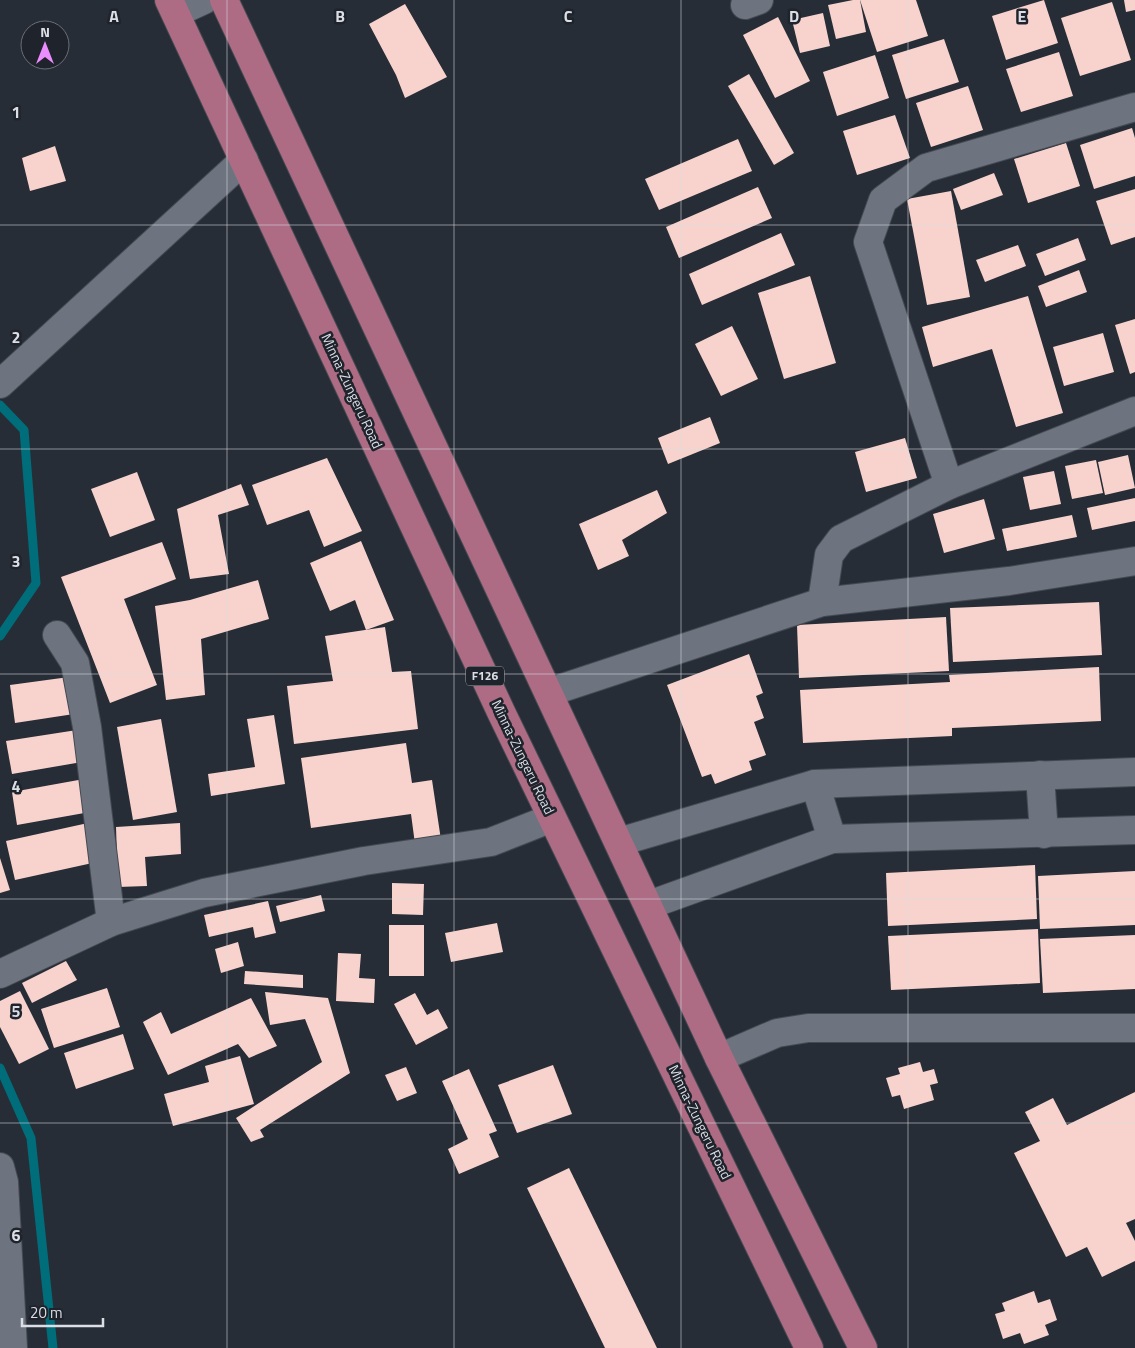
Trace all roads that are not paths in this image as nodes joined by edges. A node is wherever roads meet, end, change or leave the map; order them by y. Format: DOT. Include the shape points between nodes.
graph roads {
  1 [pos="204,0"];
  2 [pos="224,0"];
  3 [pos="172,6"];
  4 [pos="1135,107"];
  5 [pos="244,160"];
  6 [pos="0,384"];
  7 [pos="1135,411"];
  8 [pos="949,484"];
  9 [pos="1135,561"];
  10 [pos="822,602"];
  11 [pos="57,634"];
  12 [pos="550,692"];
  13 [pos="1135,772"];
  14 [pos="1040,775"];
  15 [pos="815,784"];
  16 [pos="552,818"];
  17 [pos="1135,830"];
  18 [pos="1044,834"];
  19 [pos="832,839"];
  20 [pos="619,842"];
  21 [pos="649,905"];
  22 [pos="111,922"];
  23 [pos="0,974"];
  24 [pos="1135,1028"];
  25 [pos="720,1058"];
  26 [pos="0,1167"];
  27 [pos="13,1348"];
  28 [pos="809,1348"];
  29 [pos="863,1348"];
  1 -- 3 [label="street"];
  2 -- 12 [label="main road"];
  3 -- 5 [label="main road, Minna-Zungeru Road / F126"];
  4 -- 8 [label="street" via="926,168 883,200 868,242"];
  5 -- 6 [label="street"];
  5 -- 16 [label="main road, Minna-Zungeru Road / F126"];
  7 -- 8 [label="street"];
  8 -- 10 [label="street" via="841,539 829,555"];
  9 -- 10 [label="street" via="1009,581"];
  10 -- 12 [label="street"];
  11 -- 22 [label="street" via="75,662 87,727"];
  12 -- 20 [label="main road"];
  13 -- 14 [label="street"];
  14 -- 15 [label="street"];
  14 -- 18 [label="street"];
  15 -- 19 [label="street"];
  15 -- 20 [label="street"];
  16 -- 22 [label="street" via="491,842 364,861 204,893"];
  16 -- 28 [label="main road, Minna-Zungeru Road / F126"];
  17 -- 18 [label="street"];
  18 -- 19 [label="street"];
  19 -- 21 [label="street"];
  20 -- 21 [label="main road"];
  21 -- 25 [label="main road"];
  22 -- 23 [label="street"];
  24 -- 25 [label="street" via="808,1028 777,1033"];
  25 -- 29 [label="main road"];
  26 -- 27 [label="street" via="4,1182"];
}
